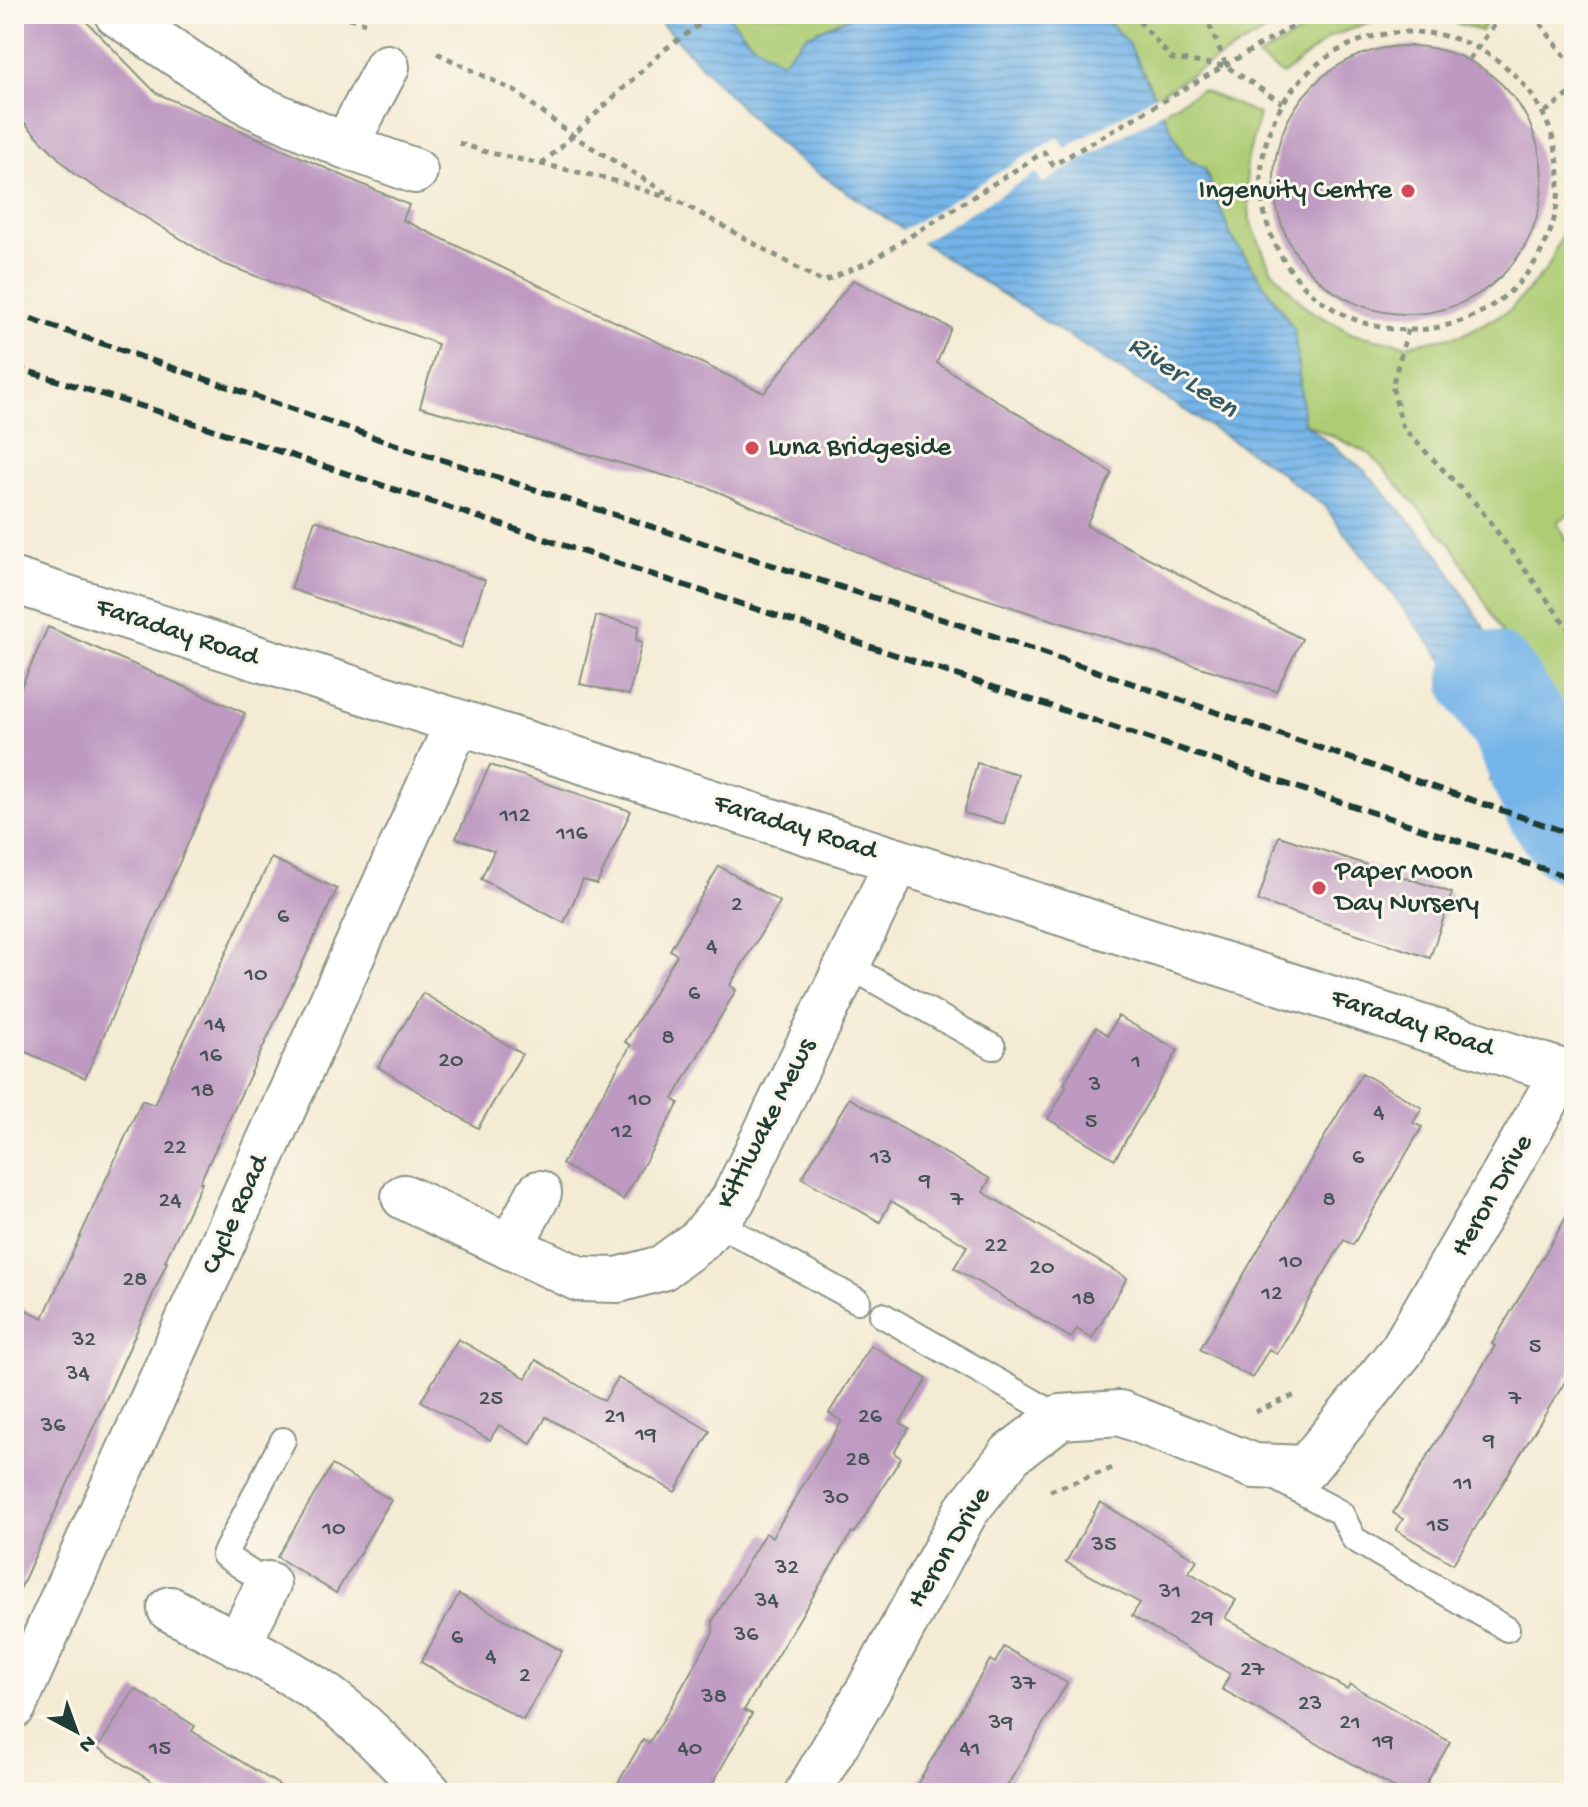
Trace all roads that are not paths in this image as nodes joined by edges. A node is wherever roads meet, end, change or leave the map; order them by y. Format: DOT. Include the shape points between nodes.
graph roads {
  1 [pos="117,14"];
  2 [pos="387,67"];
  3 [pos="345,146"];
  4 [pos="415,171"];
  5 [pos="14,581"];
  6 [pos="457,724"];
  7 [pos="898,861"];
  8 [pos="847,965"];
  9 [pos="993,1047"];
  10 [pos="1569,1076"];
  11 [pos="539,1193"];
  12 [pos="404,1197"];
  13 [pos="715,1222"];
  14 [pos="510,1247"];
  15 [pos="858,1301"];
  16 [pos="882,1315"];
  17 [pos="1060,1417"];
  18 [pos="283,1440"];
  19 [pos="1254,1466"];
  20 [pos="268,1584"];
  21 [pos="170,1609"];
  22 [pos="1507,1629"];
  23 [pos="238,1645"];
  24 [pos="14,1706"];
  25 [pos="429,1793"];
  26 [pos="807,1793"];
  1 -- 3 [label="street" via="252,105"];
  2 -- 3 [label="street"];
  3 -- 4 [label="street"];
  5 -- 6 [label="street, Faraday Road"];
  6 -- 7 [label="street, Faraday Road"];
  6 -- 24 [label="street, Cycle Road"];
  7 -- 8 [label="street, Kittiwake Mews"];
  7 -- 10 [label="street, Faraday Road"];
  8 -- 9 [label="lane"];
  8 -- 13 [label="street, Kittiwake Mews" via="733,1200"];
  10 -- 19 [label="street, Heron Drive" via="1402,1350 1306,1468"];
  11 -- 14 [label="street"];
  12 -- 14 [label="street, Kittiwake Mews"];
  13 -- 14 [label="street, Kittiwake Mews" via="662,1268 618,1280 579,1279"];
  13 -- 15 [label="lane"];
  16 -- 17 [label="lane"];
  17 -- 19 [label="street, Heron Drive" via="1120,1413"];
  17 -- 26 [label="street, Heron Drive" via="1011,1454 966,1511"];
  18 -- 20 [label="lane" via="224,1555"];
  19 -- 22 [label="lane, Heron Drive" via="1341,1513 1354,1539"];
  20 -- 23 [label="street"];
  21 -- 23 [label="street"];
  23 -- 25 [label="street" via="327,1697"];
}
